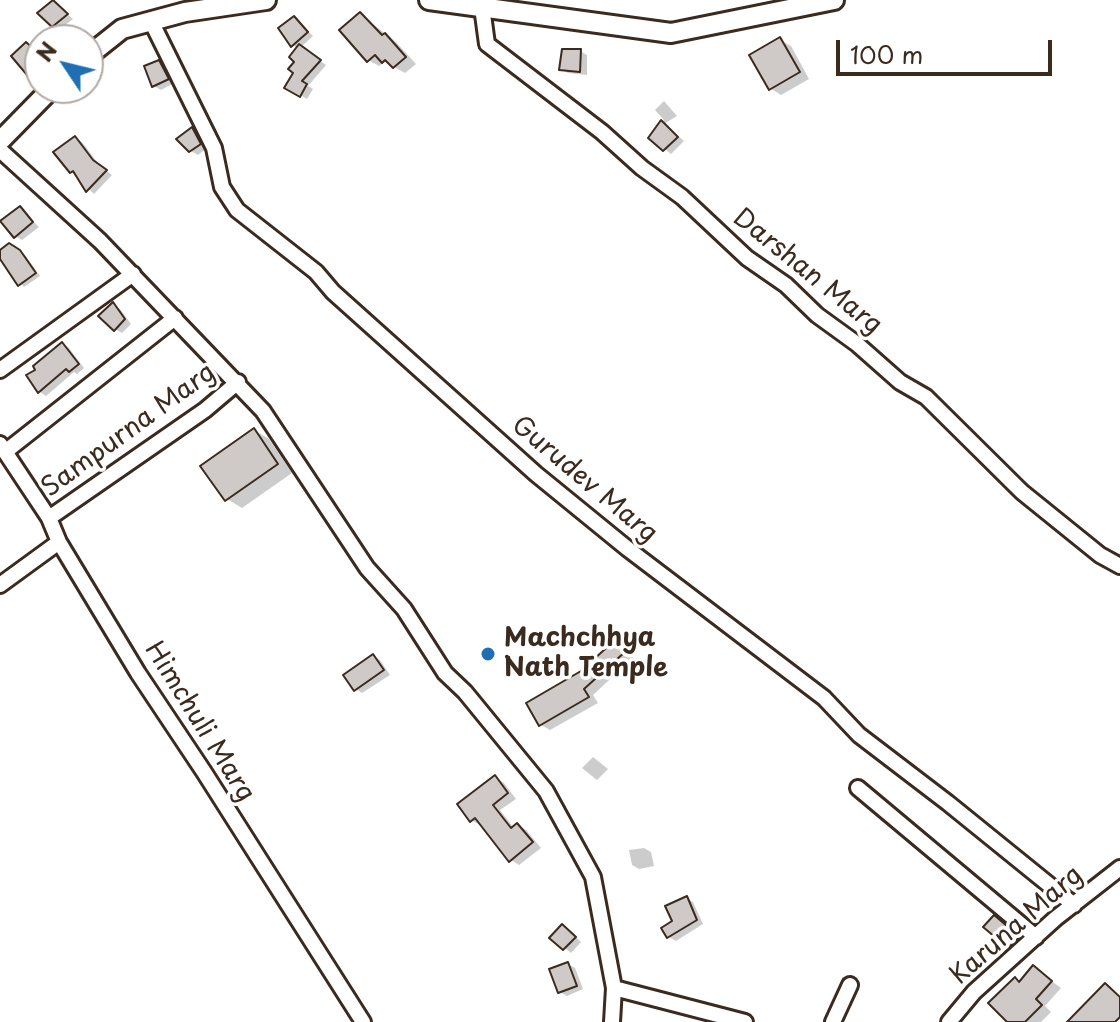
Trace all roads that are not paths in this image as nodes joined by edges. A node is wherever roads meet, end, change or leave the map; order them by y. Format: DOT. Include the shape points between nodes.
graph roads {
  1 [pos="266,0"];
  2 [pos="429,0"];
  3 [pos="832,1"];
  4 [pos="482,7"];
  5 [pos="151,21"];
  6 [pos="104,43"];
  7 [pos="36,104"];
  8 [pos="0,141"];
  9 [pos="0,150"];
  10 [pos="133,274"];
  11 [pos="175,318"];
  12 [pos="0,370"];
  13 [pos="238,382"];
  14 [pos="3,448"];
  15 [pos="49,518"];
  16 [pos="59,542"];
  17 [pos="1120,566"];
  18 [pos="0,585"];
  19 [pos="858,788"];
  20 [pos="1120,868"];
  21 [pos="1074,905"];
  22 [pos="1036,937"];
  23 [pos="850,985"];
  24 [pos="614,988"];
  25 [pos="363,1022"];
  26 [pos="612,1022"];
  27 [pos="745,1022"];
  28 [pos="833,1022"];
  29 [pos="949,1022"];
  1 -- 5 [label="street"];
  2 -- 4 [label="street"];
  3 -- 4 [label="street" via="671,33"];
  4 -- 17 [label="street, Darshan Marg" via="487,44 682,197 747,258 900,382 926,397 1022,492"];
  5 -- 6 [label="street" via="122,29"];
  5 -- 21 [label="street, Gurudev Marg" via="214,148 222,187 237,210 316,272 536,474 824,698 859,735"];
  7 -- 8 [label="street"];
  9 -- 10 [label="street"];
  10 -- 11 [label="street"];
  10 -- 12 [label="street"];
  11 -- 13 [label="street"];
  11 -- 14 [label="street"];
  13 -- 15 [label="street, Sampurna Marg"];
  13 -- 24 [label="street" via="445,673 546,791 593,877"];
  14 -- 15 [label="street, Himchuli Marg"];
  15 -- 16 [label="street, Himchuli Marg"];
  16 -- 18 [label="street"];
  16 -- 25 [label="street, Himchuli Marg"];
  19 -- 22 [label="street"];
  20 -- 21 [label="street, Karuna Marg"];
  21 -- 22 [label="street, Karuna Marg"];
  22 -- 29 [label="street, Karuna Marg"];
  23 -- 28 [label="street"];
  24 -- 26 [label="street"];
  24 -- 27 [label="street"];
}
